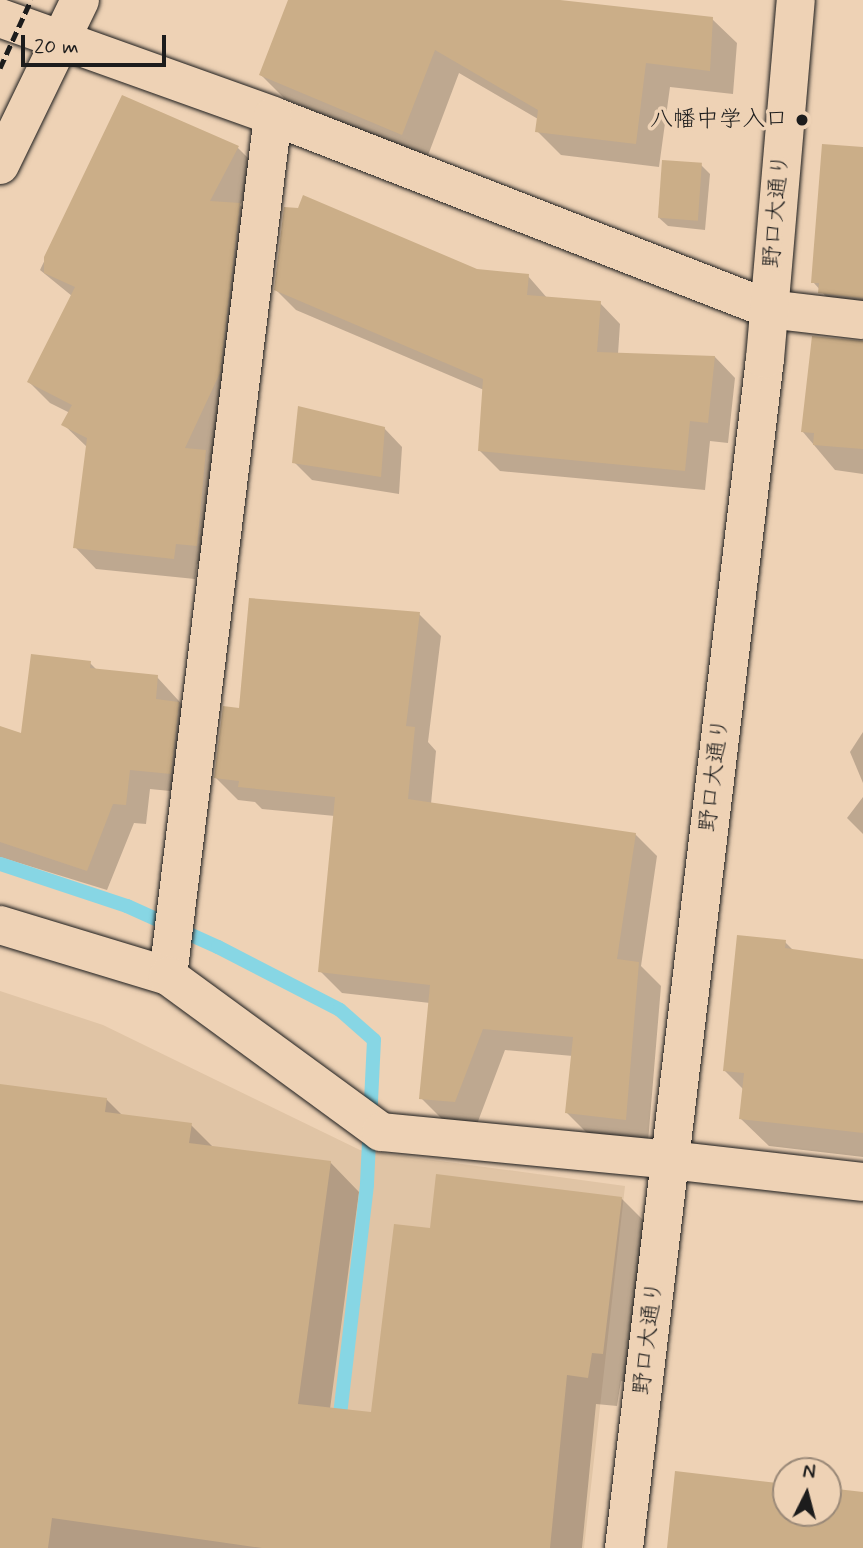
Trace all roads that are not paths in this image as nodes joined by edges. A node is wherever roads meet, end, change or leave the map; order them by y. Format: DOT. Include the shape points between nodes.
graph roads {
  1 [pos="80,0"];
  2 [pos="796,0"];
  3 [pos="0,18"];
  4 [pos="60,39"];
  5 [pos="273,116"];
  6 [pos="0,165"];
  7 [pos="769,309"];
  8 [pos="863,320"];
  9 [pos="0,925"];
  10 [pos="168,976"];
  11 [pos="670,1160"];
  12 [pos="863,1182"];
  13 [pos="624,1548"];
  1 -- 4 [label="street"];
  2 -- 7 [label="street, 野口大通り"];
  3 -- 4 [label="street"];
  4 -- 5 [label="street"];
  4 -- 6 [label="street"];
  5 -- 7 [label="street"];
  5 -- 10 [label="street"];
  7 -- 8 [label="street"];
  7 -- 11 [label="street, 野口大通り"];
  9 -- 10 [label="street"];
  10 -- 11 [label="street" via="381,1132"];
  11 -- 12 [label="street"];
  11 -- 13 [label="street, 野口大通り"];
}
